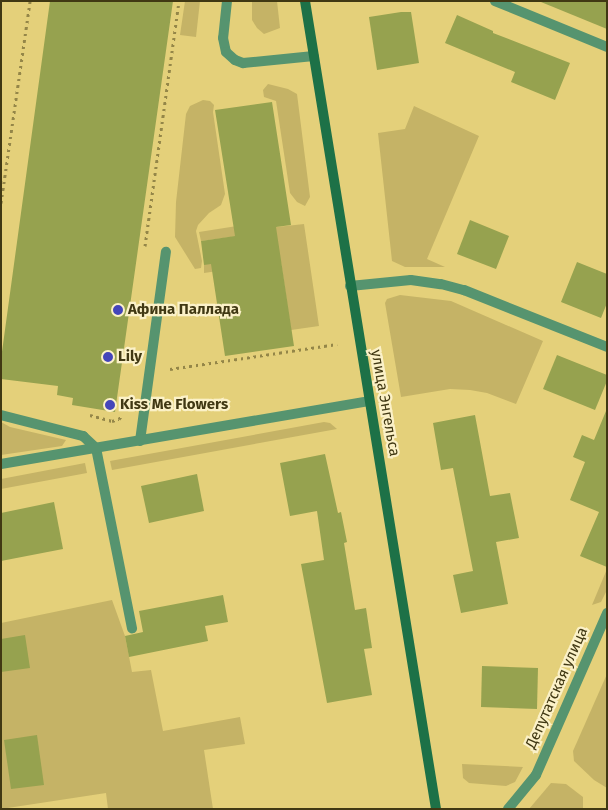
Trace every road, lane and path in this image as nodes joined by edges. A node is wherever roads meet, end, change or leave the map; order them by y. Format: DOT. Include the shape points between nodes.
graph roads {
  1 [pos="30,1"];
  2 [pos="179,1"];
  3 [pos="226,1"];
  4 [pos="305,1"];
  5 [pos="495,1"];
  6 [pos="607,47"];
  7 [pos="314,56"];
  8 [pos="153,188"];
  9 [pos="1,203"];
  10 [pos="166,252"];
  11 [pos="350,286"];
  12 [pos="338,344"];
  13 [pos="607,347"];
  14 [pos="206,364"];
  15 [pos="370,402"];
  16 [pos="1,415"];
  17 [pos="140,441"];
  18 [pos="96,448"];
  19 [pos="1,464"];
  20 [pos="607,612"];
  21 [pos="132,628"];
  22 [pos="436,809"];
  23 [pos="508,809"];
  1 -- 9 [label="path"];
  2 -- 8 [label="path"];
  3 -- 7 [label="street" via="223,38 226,52 235,60 243,63"];
  4 -- 7 [label="street, улица Энгельса"];
  5 -- 6 [label="street"];
  7 -- 11 [label="street, улица Энгельса"];
  10 -- 17 [label="street"];
  11 -- 13 [label="street" via="411,280 441,284 464,290"];
  11 -- 15 [label="street, улица Энгельса"];
  12 -- 14 [label="path"];
  15 -- 17 [label="street"];
  15 -- 22 [label="street, улица Энгельса"];
  16 -- 18 [label="street" via="84,436"];
  17 -- 18 [label="street"];
  18 -- 19 [label="street"];
  18 -- 21 [label="street"];
  20 -- 23 [label="street, Депутатская улица" via="536,775"];
}
